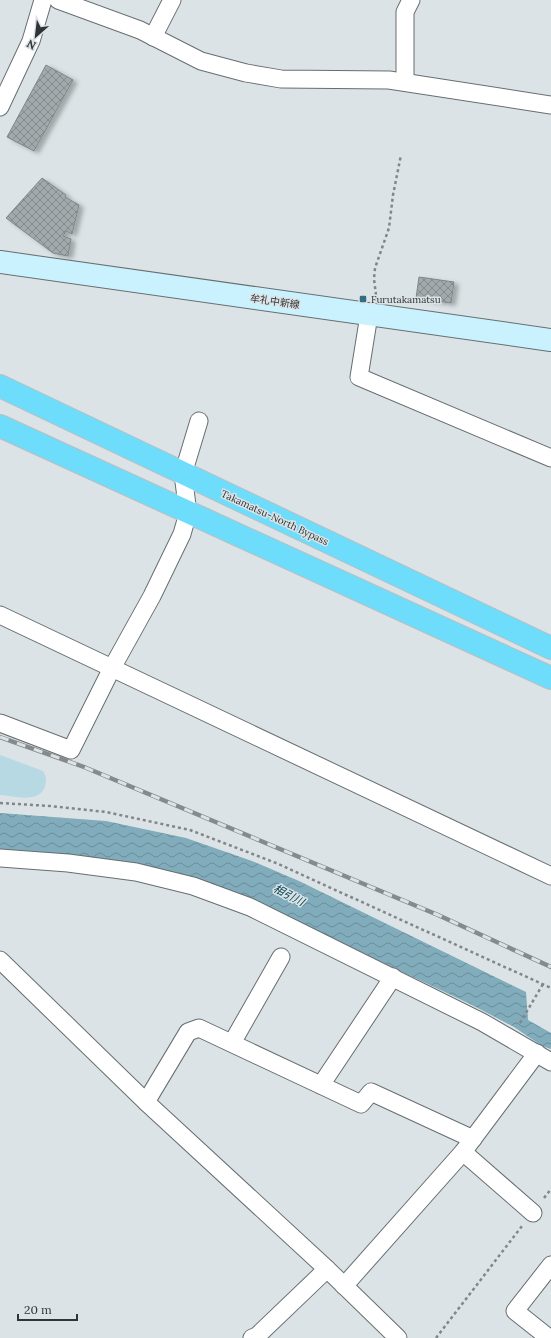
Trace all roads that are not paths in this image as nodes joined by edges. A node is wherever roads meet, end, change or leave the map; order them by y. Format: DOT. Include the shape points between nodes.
graph roads {
  1 [pos="43,0"];
  2 [pos="58,0"];
  3 [pos="172,0"];
  4 [pos="411,0"];
  5 [pos="153,37"];
  6 [pos="405,82"];
  7 [pos="551,104"];
  8 [pos="0,107"];
  9 [pos="0,262"];
  10 [pos="373,308"];
  11 [pos="551,340"];
  12 [pos="0,386"];
  13 [pos="199,420"];
  14 [pos="0,426"];
  15 [pos="551,458"];
  16 [pos="183,474"];
  17 [pos="188,513"];
  18 [pos="0,615"];
  19 [pos="551,648"];
  20 [pos="112,668"];
  21 [pos="551,678"];
  22 [pos="0,723"];
  23 [pos="0,858"];
  24 [pos="551,876"];
  25 [pos="281,957"];
  26 [pos="0,960"];
  27 [pos="392,977"];
  28 [pos="232,1044"];
  29 [pos="544,1057"];
  30 [pos="321,1085"];
  31 [pos="146,1102"];
  32 [pos="474,1139"];
  33 [pos="463,1152"];
  34 [pos="533,1213"];
  35 [pos="551,1265"];
  36 [pos="328,1269"];
  37 [pos="344,1286"];
  38 [pos="252,1338"];
  39 [pos="398,1338"];
  40 [pos="549,1338"];
  1 -- 8 [label="street" via="31,42"];
  2 -- 5 [label="street"];
  3 -- 5 [label="street"];
  4 -- 6 [label="street" via="406,12"];
  5 -- 6 [label="street" via="201,61 246,73 281,79"];
  6 -- 7 [label="street"];
  9 -- 10 [label="main road, 牟礼中新線"];
  10 -- 11 [label="main road, 牟礼中新線"];
  10 -- 15 [label="street" via="359,377"];
  12 -- 16 [label="highway, Takamatsu-North Bypass"];
  13 -- 16 [label="street"];
  14 -- 17 [label="highway"];
  16 -- 17 [label="street"];
  16 -- 19 [label="highway, Takamatsu-North Bypass"];
  17 -- 20 [label="street" via="182,534 152,596"];
  17 -- 21 [label="highway"];
  18 -- 20 [label="street"];
  20 -- 22 [label="street" via="71,750"];
  20 -- 24 [label="street"];
  23 -- 27 [label="street" via="68,862 128,871 193,886 250,907"];
  25 -- 28 [label="street"];
  26 -- 31 [label="street"];
  27 -- 29 [label="street" via="482,1022"];
  27 -- 30 [label="street"];
  28 -- 30 [label="street"];
  28 -- 31 [label="street" via="199,1028 188,1032"];
  29 -- 32 [label="street"];
  30 -- 32 [label="street" via="361,1104 371,1092"];
  31 -- 36 [label="street"];
  32 -- 33 [label="street"];
  33 -- 34 [label="street"];
  33 -- 37 [label="street"];
  35 -- 40 [label="street" via="515,1311"];
  36 -- 37 [label="street"];
  36 -- 38 [label="street"];
  37 -- 39 [label="street"];
}
